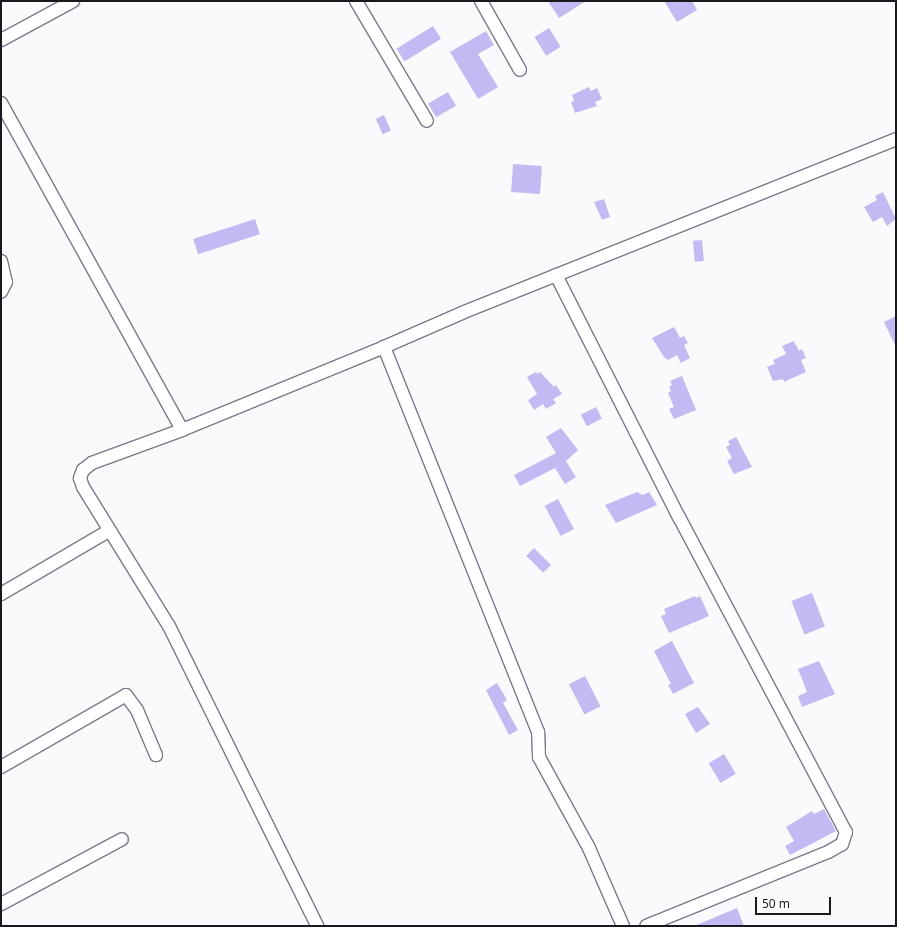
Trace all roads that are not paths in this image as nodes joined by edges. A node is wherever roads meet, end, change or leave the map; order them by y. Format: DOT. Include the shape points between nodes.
graph roads {
  1 [pos="73,1"];
  2 [pos="356,1"];
  3 [pos="481,1"];
  4 [pos="1,40"];
  5 [pos="520,70"];
  6 [pos="1,103"];
  7 [pos="427,121"];
  8 [pos="896,139"];
  9 [pos="1,261"];
  10 [pos="556,275"];
  11 [pos="1,292"];
  12 [pos="384,347"];
  13 [pos="182,430"];
  14 [pos="110,530"];
  15 [pos="1,594"];
  16 [pos="156,755"];
  17 [pos="1,767"];
  18 [pos="122,840"];
  19 [pos="1,904"];
  20 [pos="318,926"];
  21 [pos="623,926"];
  22 [pos="646,926"];
  1 -- 4 [label="street"];
  2 -- 7 [label="street"];
  3 -- 5 [label="street"];
  6 -- 13 [label="street"];
  8 -- 10 [label="street"];
  9 -- 11 [label="street" via="6,282"];
  10 -- 12 [label="street"];
  10 -- 22 [label="street" via="671,503 846,832 842,844 828,852"];
  12 -- 13 [label="street"];
  12 -- 21 [label="street" via="536,725 539,756 589,848"];
  13 -- 14 [label="street" via="92,463 83,470 80,478 83,487"];
  14 -- 15 [label="street"];
  14 -- 20 [label="street" via="169,626"];
  16 -- 17 [label="street" via="137,710 126,695"];
  18 -- 19 [label="street"];
}
